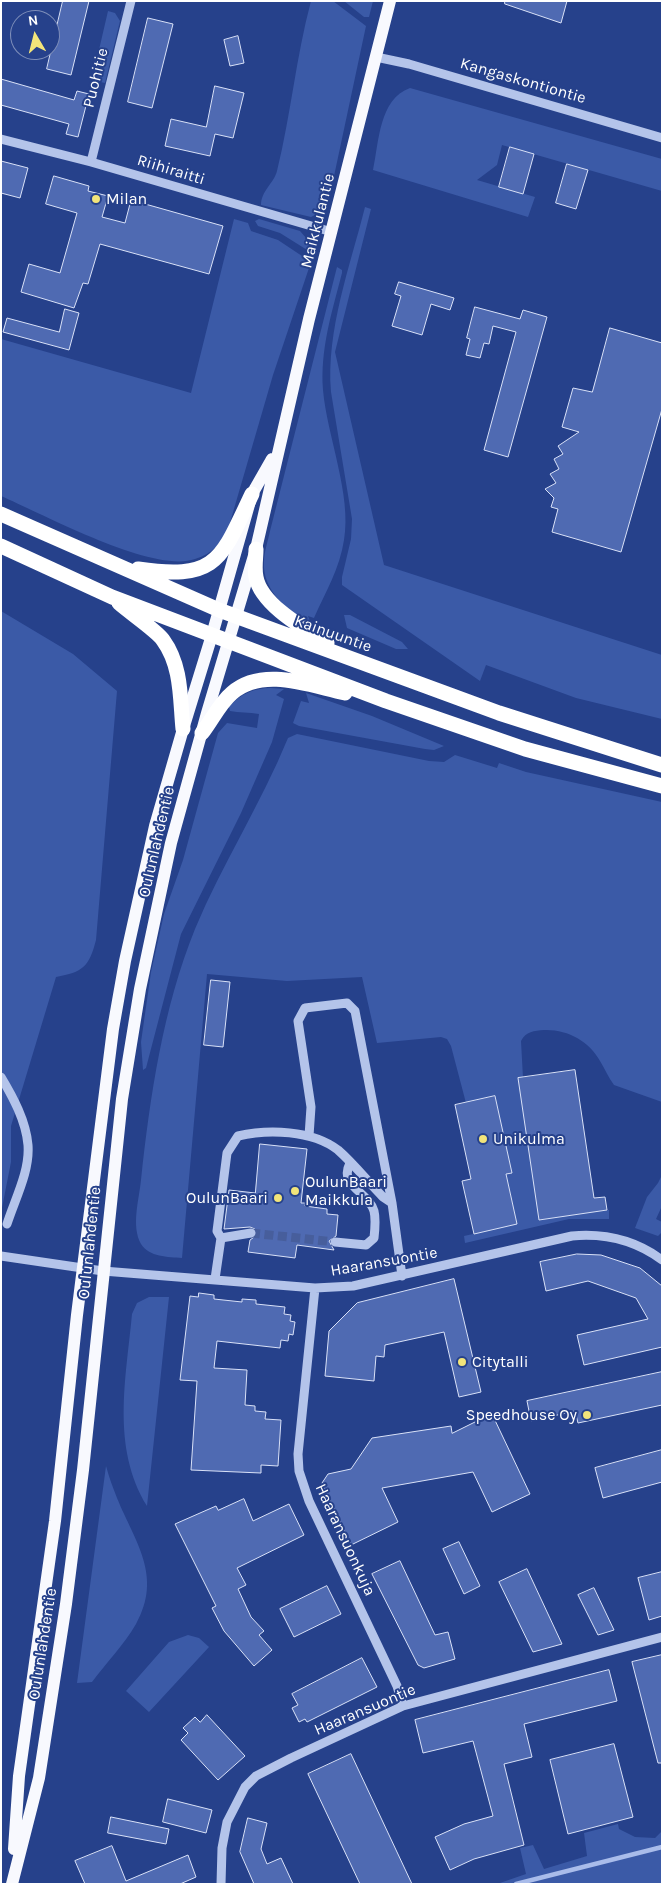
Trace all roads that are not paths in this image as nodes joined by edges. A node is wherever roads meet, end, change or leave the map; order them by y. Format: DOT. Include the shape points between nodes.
graph roads {
  1 [pos="131,1"];
  2 [pos="390,1"];
  3 [pos="376,57"];
  4 [pos="662,138"];
  5 [pos="1,139"];
  6 [pos="90,162"];
  7 [pos="332,232"];
  8 [pos="278,449"];
  9 [pos="252,494"];
  10 [pos="1,514"];
  11 [pos="1,546"];
  12 [pos="256,549"];
  13 [pos="117,566"];
  14 [pos="112,597"];
  15 [pos="219,610"];
  16 [pos="236,617"];
  17 [pos="212,635"];
  18 [pos="230,641"];
  19 [pos="349,658"];
  20 [pos="386,701"];
  21 [pos="183,729"];
  22 [pos="202,733"];
  23 [pos="662,765"];
  24 [pos="662,786"];
  25 [pos="1,1077"];
  26 [pos="309,1136"];
  27 [pos="350,1162"];
  28 [pos="392,1203"];
  29 [pos="7,1224"];
  30 [pos="251,1233"];
  31 [pos="221,1238"];
  32 [pos="335,1242"];
  33 [pos="1,1256"];
  34 [pos="662,1260"];
  35 [pos="83,1268"];
  36 [pos="103,1271"];
  37 [pos="402,1276"];
  38 [pos="215,1279"];
  39 [pos="315,1288"];
  40 [pos="662,1637"];
  41 [pos="403,1706"];
  42 [pos="12,1882"];
  43 [pos="221,1884"];
  1 -- 6 [label="street, Puohitie"];
  2 -- 3 [label="main road, Maikkulantie"];
  3 -- 4 [label="street, Kangaskontiontie"];
  3 -- 7 [label="main road, Maikkulantie"];
  5 -- 6 [label="street, Riihiraitti"];
  6 -- 7 [label="street, Riihiraitti"];
  7 -- 8 [label="main road, Maikkulantie"];
  8 -- 9 [label="main road, Maikkulantie"];
  8 -- 12 [label="main road, Maikkulantie"];
  9 -- 13 [label="highway" via="228,542 207,566 170,574"];
  9 -- 15 [label="main road, Maikkulantie"];
  10 -- 13 [label="highway, Kainuuntie"];
  11 -- 14 [label="highway"];
  12 -- 16 [label="main road, Maikkulantie"];
  12 -- 19 [label="highway" via="256,576 263,592 293,622"];
  13 -- 15 [label="highway, Kainuuntie"];
  14 -- 17 [label="highway"];
  14 -- 21 [label="highway" via="163,638 179,678"];
  15 -- 16 [label="highway, Kainuuntie"];
  15 -- 17 [label="main road, Maikkulantie"];
  16 -- 18 [label="main road, Oulunlahdentie"];
  16 -- 19 [label="highway, Kainuuntie"];
  17 -- 18 [label="highway"];
  17 -- 21 [label="main road, Oulunlahdentie"];
  18 -- 20 [label="highway"];
  18 -- 22 [label="main road, Oulunlahdentie"];
  19 -- 23 [label="highway, Kainuuntie" via="499,713"];
  20 -- 22 [label="highway" via="278,679 255,681 231,694"];
  20 -- 24 [label="highway" via="525,748"];
  21 -- 35 [label="main road, Oulunlahdentie" via="155,826 125,962 113,1029"];
  22 -- 36 [label="main road, Oulunlahdentie" via="172,843 140,989 122,1099"];
  25 -- 29 [label="street" via="16,1101 28,1145 25,1170"];
  26 -- 27 [label="street" via="337,1149"];
  26 -- 28 [label="street" via="311,1107 298,1021 305,1008 347,1003 355,1011"];
  26 -- 31 [label="street" via="260,1131 238,1136 227,1153 217,1231"];
  27 -- 28 [label="street"];
  27 -- 32 [label="street" via="346,1171 348,1180 374,1210 374,1238 366,1244"];
  28 -- 37 [label="street"];
  30 -- 31 [label="street"];
  31 -- 38 [label="street"];
  33 -- 35 [label="street, Haaransuontie"];
  34 -- 37 [label="street, Haaransuontie" via="637,1245 595,1234 572,1236"];
  35 -- 36 [label="street, Haaransuontie"];
  35 -- 42 [label="main road, Oulunlahdentie" via="55,1520 19,1776"];
  36 -- 38 [label="street, Haaransuontie"];
  36 -- 42 [label="main road, Oulunlahdentie" via="66,1604 39,1778"];
  37 -- 39 [label="street, Haaransuontie" via="353,1286"];
  38 -- 39 [label="street, Haaransuontie"];
  39 -- 41 [label="street, Haaransuonkuja" via="301,1416 299,1471 309,1501 397,1686"];
  40 -- 41 [label="street, Haaransuontie"];
  41 -- 43 [label="street, Haaransuontie" via="291,1758 249,1782 228,1822 222,1848"];
}
